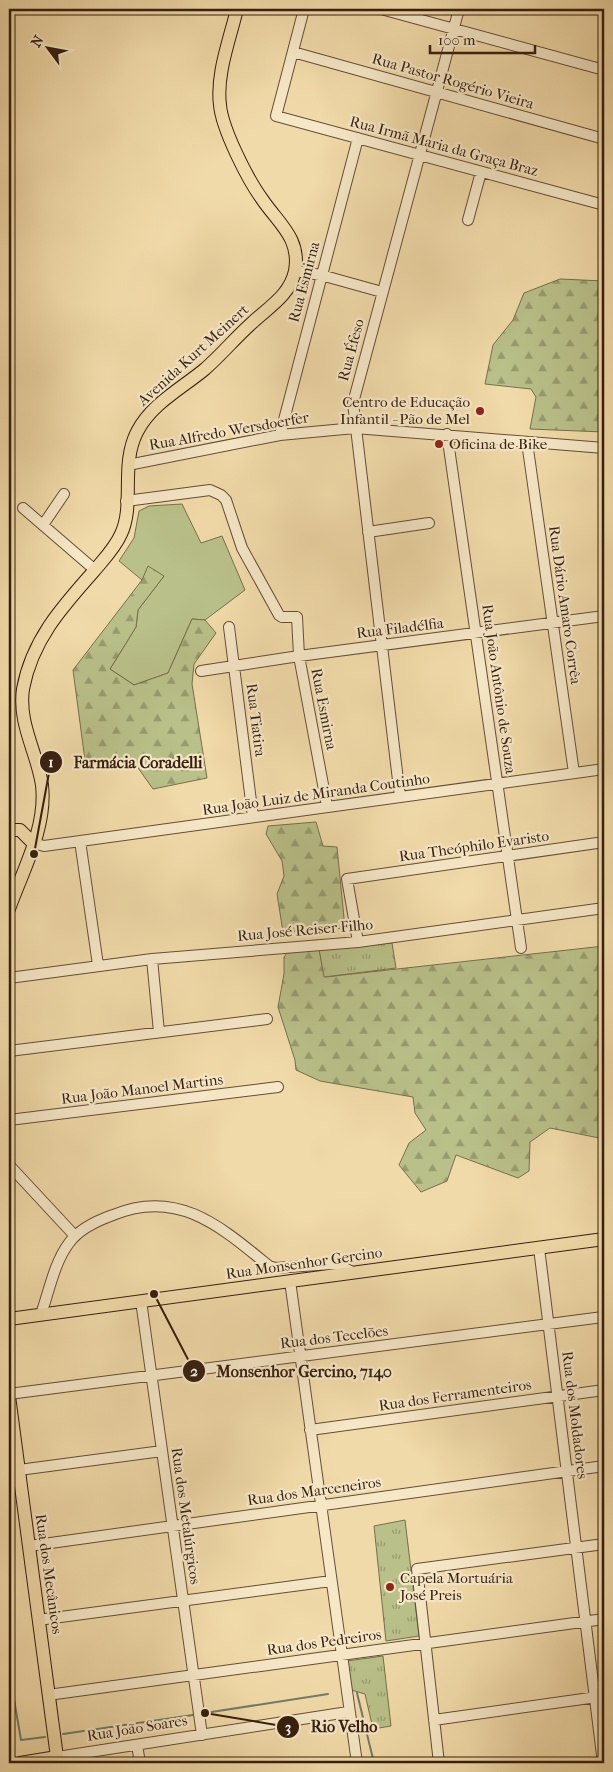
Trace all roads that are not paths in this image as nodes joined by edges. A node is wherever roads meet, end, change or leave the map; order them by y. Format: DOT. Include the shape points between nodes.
graph roads {
  1 [pos="237,9"];
  2 [pos="304,9"];
  3 [pos="381,9"];
  4 [pos="459,9"];
  5 [pos="453,29"];
  6 [pos="293,52"];
  7 [pos="604,70"];
  8 [pos="437,91"];
  9 [pos="358,138"];
  10 [pos="604,139"];
  11 [pos="420,155"];
  12 [pos="481,172"];
  13 [pos="604,205"];
  14 [pos="468,220"];
  15 [pos="295,271"];
  16 [pos="322,275"];
  17 [pos="382,292"];
  18 [pos="355,428"];
  19 [pos="280,434"];
  20 [pos="447,434"];
  21 [pos="527,442"];
  22 [pos="604,450"];
  23 [pos="128,465"];
  24 [pos="64,494"];
  25 [pos="126,501"];
  26 [pos="24,508"];
  27 [pos="429,522"];
  28 [pos="43,525"];
  29 [pos="368,532"];
  30 [pos="94,570"];
  31 [pos="604,616"];
  32 [pos="553,623"];
  33 [pos="229,627"];
  34 [pos="476,633"];
  35 [pos="382,646"];
  36 [pos="299,656"];
  37 [pos="234,667"];
  38 [pos="201,672"];
  39 [pos="604,769"];
  40 [pos="574,773"];
  41 [pos="498,784"];
  42 [pos="400,797"];
  43 [pos="327,806"];
  44 [pos="41,812"];
  45 [pos="253,818"];
  46 [pos="14,830"];
  47 [pos="80,841"];
  48 [pos="604,842"];
  49 [pos="33,843"];
  50 [pos="508,856"];
  51 [pos="604,908"];
  52 [pos="9,909"];
  53 [pos="518,920"];
  54 [pos="358,942"];
  55 [pos="522,948"];
  56 [pos="152,959"];
  57 [pos="98,965"];
  58 [pos="9,978"];
  59 [pos="267,1019"];
  60 [pos="159,1032"];
  61 [pos="9,1051"];
  62 [pos="278,1087"];
  63 [pos="9,1120"];
  64 [pos="9,1165"];
  65 [pos="75,1236"];
  66 [pos="604,1239"];
  67 [pos="539,1248"];
  68 [pos="354,1273"];
  69 [pos="290,1281"];
  70 [pos="141,1301"];
  71 [pos="41,1314"];
  72 [pos="603,1317"];
  73 [pos="9,1318"];
  74 [pos="549,1324"];
  75 [pos="300,1356"];
  76 [pos="152,1376"];
  77 [pos="604,1390"];
  78 [pos="9,1395"];
  79 [pos="558,1396"];
  80 [pos="310,1430"];
  81 [pos="162,1451"];
  82 [pos="604,1466"];
  83 [pos="19,1470"];
  84 [pos="567,1471"];
  85 [pos="320,1505"];
  86 [pos="173,1526"];
  87 [pos="604,1544"];
  88 [pos="29,1546"];
  89 [pos="576,1548"];
  90 [pos="330,1581"];
  91 [pos="183,1601"];
  92 [pos="604,1619"];
  93 [pos="38,1620"];
  94 [pos="586,1622"];
  95 [pos="426,1644"];
  96 [pos="341,1655"];
  97 [pos="193,1675"];
  98 [pos="48,1695"];
  99 [pos="600,1697"];
  100 [pos="348,1712"];
  101 [pos="434,1720"];
  102 [pos="202,1735"];
  103 [pos="137,1745"];
  104 [pos="57,1757"];
  105 [pos="20,1763"];
  106 [pos="140,1763"];
  107 [pos="357,1763"];
  108 [pos="439,1763"];
  109 [pos="603,1763"];
  1 -- 15 [label="main road, Avenida Kurt Meinert" via="221,77 223,122 254,187 289,233 295,249"];
  2 -- 6 [label="street"];
  3 -- 5 [label="street"];
  4 -- 5 [label="street, Rua Éfeso"];
  5 -- 7 [label="street"];
  5 -- 8 [label="street, Rua Éfeso"];
  6 -- 8 [label="street, Rua Pastor Rogério Vieira"];
  6 -- 9 [label="street, Rua Irmã Maria da Graça Braz" via="276,116"];
  8 -- 10 [label="street, Rua Pastor Rogério Vieira"];
  8 -- 11 [label="street, Rua Éfeso"];
  9 -- 11 [label="street, Rua Irmã Maria da Graça Braz"];
  9 -- 16 [label="street, Rua Esmirna"];
  11 -- 12 [label="street, Rua Irmã Maria da Graça Braz"];
  11 -- 17 [label="street, Rua Éfeso"];
  12 -- 13 [label="street, Rua Irmã Maria da Graça Braz"];
  12 -- 14 [label="street"];
  15 -- 16 [label="street"];
  15 -- 23 [label="main road, Avenida Kurt Meinert" via="290,286 277,301 215,360 149,415 134,440"];
  16 -- 17 [label="street"];
  16 -- 19 [label="street, Rua Esmirna"];
  17 -- 18 [label="street, Rua Éfeso" via="353,403"];
  18 -- 19 [label="street, Rua Alfredo Wersdoerfer"];
  18 -- 20 [label="street, Rua Alfredo Wersdoerfer"];
  18 -- 29 [label="street, Rua Éfeso"];
  19 -- 23 [label="street, Rua Alfredo Wersdoerfer"];
  20 -- 21 [label="street, Rua Alfredo Wersdoerfer"];
  20 -- 34 [label="street, Rua João Antônio de Souza"];
  21 -- 22 [label="street, Rua Alfredo Wersdoerfer"];
  21 -- 32 [label="street, Rua Dário Amaro Corrêa"];
  23 -- 25 [label="main road, Avenida Kurt Meinert"];
  24 -- 28 [label="street"];
  25 -- 30 [label="main road, Avenida Kurt Meinert" via="120,536"];
  25 -- 36 [label="street, Rua Esmirna" via="210,490 221,495 226,500 242,548 279,615 297,617"];
  26 -- 28 [label="street"];
  27 -- 29 [label="street"];
  28 -- 30 [label="street"];
  29 -- 35 [label="street, Rua Éfeso"];
  30 -- 44 [label="main road, Avenida Kurt Meinert" via="42,634 24,685 23,714 41,780"];
  31 -- 32 [label="street, Rua Filadélfia"];
  32 -- 34 [label="street, Rua Filadélfia"];
  32 -- 40 [label="street, Rua Dário Amaro Corrêa"];
  33 -- 37 [label="street, Rua Tiatira"];
  34 -- 35 [label="street, Rua Filadélfia"];
  34 -- 41 [label="street, Rua João Antônio de Souza"];
  35 -- 36 [label="street, Rua Filadélfia"];
  35 -- 42 [label="street, Rua Éfeso"];
  36 -- 37 [label="street, Rua Filadélfia"];
  36 -- 43 [label="street, Rua Esmirna"];
  37 -- 38 [label="street, Rua Filadélfia"];
  37 -- 45 [label="street, Rua Tiatira"];
  39 -- 40 [label="street, Rua João Luiz de Miranda Coutinho"];
  40 -- 41 [label="street, Rua João Luiz de Miranda Coutinho"];
  41 -- 42 [label="street, Rua João Luiz de Miranda Coutinho"];
  41 -- 50 [label="street, Rua João Antônio de Souza"];
  42 -- 43 [label="street, Rua João Luiz de Miranda Coutinho"];
  43 -- 45 [label="street, Rua João Luiz de Miranda Coutinho"];
  44 -- 46 [label="main road" via="34,824"];
  44 -- 49 [label="main road, Avenida Kurt Meinert"];
  45 -- 47 [label="street, Rua João Luiz de Miranda Coutinho"];
  46 -- 49 [label="main road"];
  47 -- 49 [label="street, Rua João Luiz de Miranda Coutinho" via="44,846"];
  47 -- 57 [label="street"];
  48 -- 50 [label="street, Rua Theóphilo Evaristo"];
  49 -- 52 [label="main road"];
  50 -- 53 [label="street, Rua João Antônio de Souza"];
  50 -- 54 [label="street, Rua Theóphilo Evaristo" via="347,879"];
  51 -- 53 [label="street, Rua José Reiser Filho"];
  53 -- 54 [label="street, Rua José Reiser Filho"];
  53 -- 55 [label="street, Rua João Antônio de Souza"];
  54 -- 56 [label="street, Rua José Reiser Filho"];
  56 -- 57 [label="street, Rua José Reiser Filho"];
  56 -- 60 [label="street"];
  57 -- 58 [label="street, Rua José Reiser Filho"];
  59 -- 60 [label="street"];
  60 -- 61 [label="street"];
  62 -- 63 [label="street, Rua João Manoel Martins"];
  64 -- 65 [label="street"];
  65 -- 68 [label="street" via="94,1223 129,1209 167,1207 209,1220 269,1266 332,1264"];
  65 -- 71 [label="street" via="59,1263"];
  66 -- 67 [label="main road, Rua Monsenhor Gercino"];
  67 -- 68 [label="main road, Rua Monsenhor Gercino"];
  67 -- 74 [label="street, Rua dos Moldadores"];
  68 -- 69 [label="main road, Rua Monsenhor Gercino"];
  69 -- 70 [label="main road, Rua Monsenhor Gercino"];
  69 -- 75 [label="street"];
  70 -- 71 [label="main road, Rua Monsenhor Gercino"];
  70 -- 76 [label="street, Rua dos Metalúrgicos"];
  71 -- 73 [label="main road, Rua Monsenhor Gercino"];
  72 -- 74 [label="street, Rua dos Tecelões"];
  74 -- 75 [label="street, Rua dos Tecelões"];
  74 -- 79 [label="street, Rua dos Moldadores"];
  75 -- 76 [label="street, Rua dos Tecelões"];
  75 -- 80 [label="street"];
  76 -- 78 [label="street, Rua dos Tecelões"];
  76 -- 81 [label="street, Rua dos Metalúrgicos"];
  77 -- 79 [label="street, Rua dos Ferramenteiros"];
  78 -- 83 [label="main road, Rua dos Mecânicos"];
  79 -- 80 [label="street, Rua dos Ferramenteiros"];
  79 -- 84 [label="street, Rua dos Moldadores"];
  80 -- 85 [label="street"];
  81 -- 83 [label="street"];
  81 -- 86 [label="street, Rua dos Metalúrgicos"];
  82 -- 84 [label="street, Rua dos Marceneiros"];
  83 -- 88 [label="main road, Rua dos Mecânicos"];
  84 -- 85 [label="street, Rua dos Marceneiros"];
  84 -- 89 [label="street, Rua dos Moldadores"];
  85 -- 86 [label="street, Rua dos Marceneiros"];
  85 -- 90 [label="street"];
  86 -- 88 [label="street, Rua dos Marceneiros"];
  86 -- 91 [label="street, Rua dos Metalúrgicos"];
  87 -- 89 [label="street"];
  88 -- 93 [label="main road, Rua dos Mecânicos"];
  89 -- 94 [label="street, Rua dos Moldadores"];
  89 -- 95 [label="street" via="417,1569"];
  90 -- 91 [label="street"];
  90 -- 96 [label="street"];
  91 -- 93 [label="street"];
  91 -- 97 [label="street, Rua dos Metalúrgicos"];
  92 -- 94 [label="street, Rua dos Pedreiros"];
  93 -- 98 [label="main road, Rua dos Mecânicos"];
  94 -- 95 [label="street, Rua dos Pedreiros"];
  94 -- 99 [label="street, Rua dos Moldadores"];
  95 -- 96 [label="street, Rua dos Pedreiros"];
  95 -- 101 [label="street"];
  96 -- 97 [label="street, Rua dos Pedreiros"];
  96 -- 100 [label="street"];
  97 -- 98 [label="street, Rua dos Pedreiros"];
  97 -- 102 [label="street, Rua dos Metalúrgicos"];
  98 -- 104 [label="main road, Rua dos Mecânicos"];
  99 -- 101 [label="street"];
  99 -- 109 [label="street, Rua dos Moldadores"];
  100 -- 102 [label="street, Rua João Soares"];
  100 -- 107 [label="street"];
  101 -- 108 [label="street"];
  102 -- 103 [label="street, Rua João Soares"];
  103 -- 104 [label="street, Rua João Soares"];
  103 -- 106 [label="street"];
  104 -- 105 [label="main road, Rua João Soares"];
}
